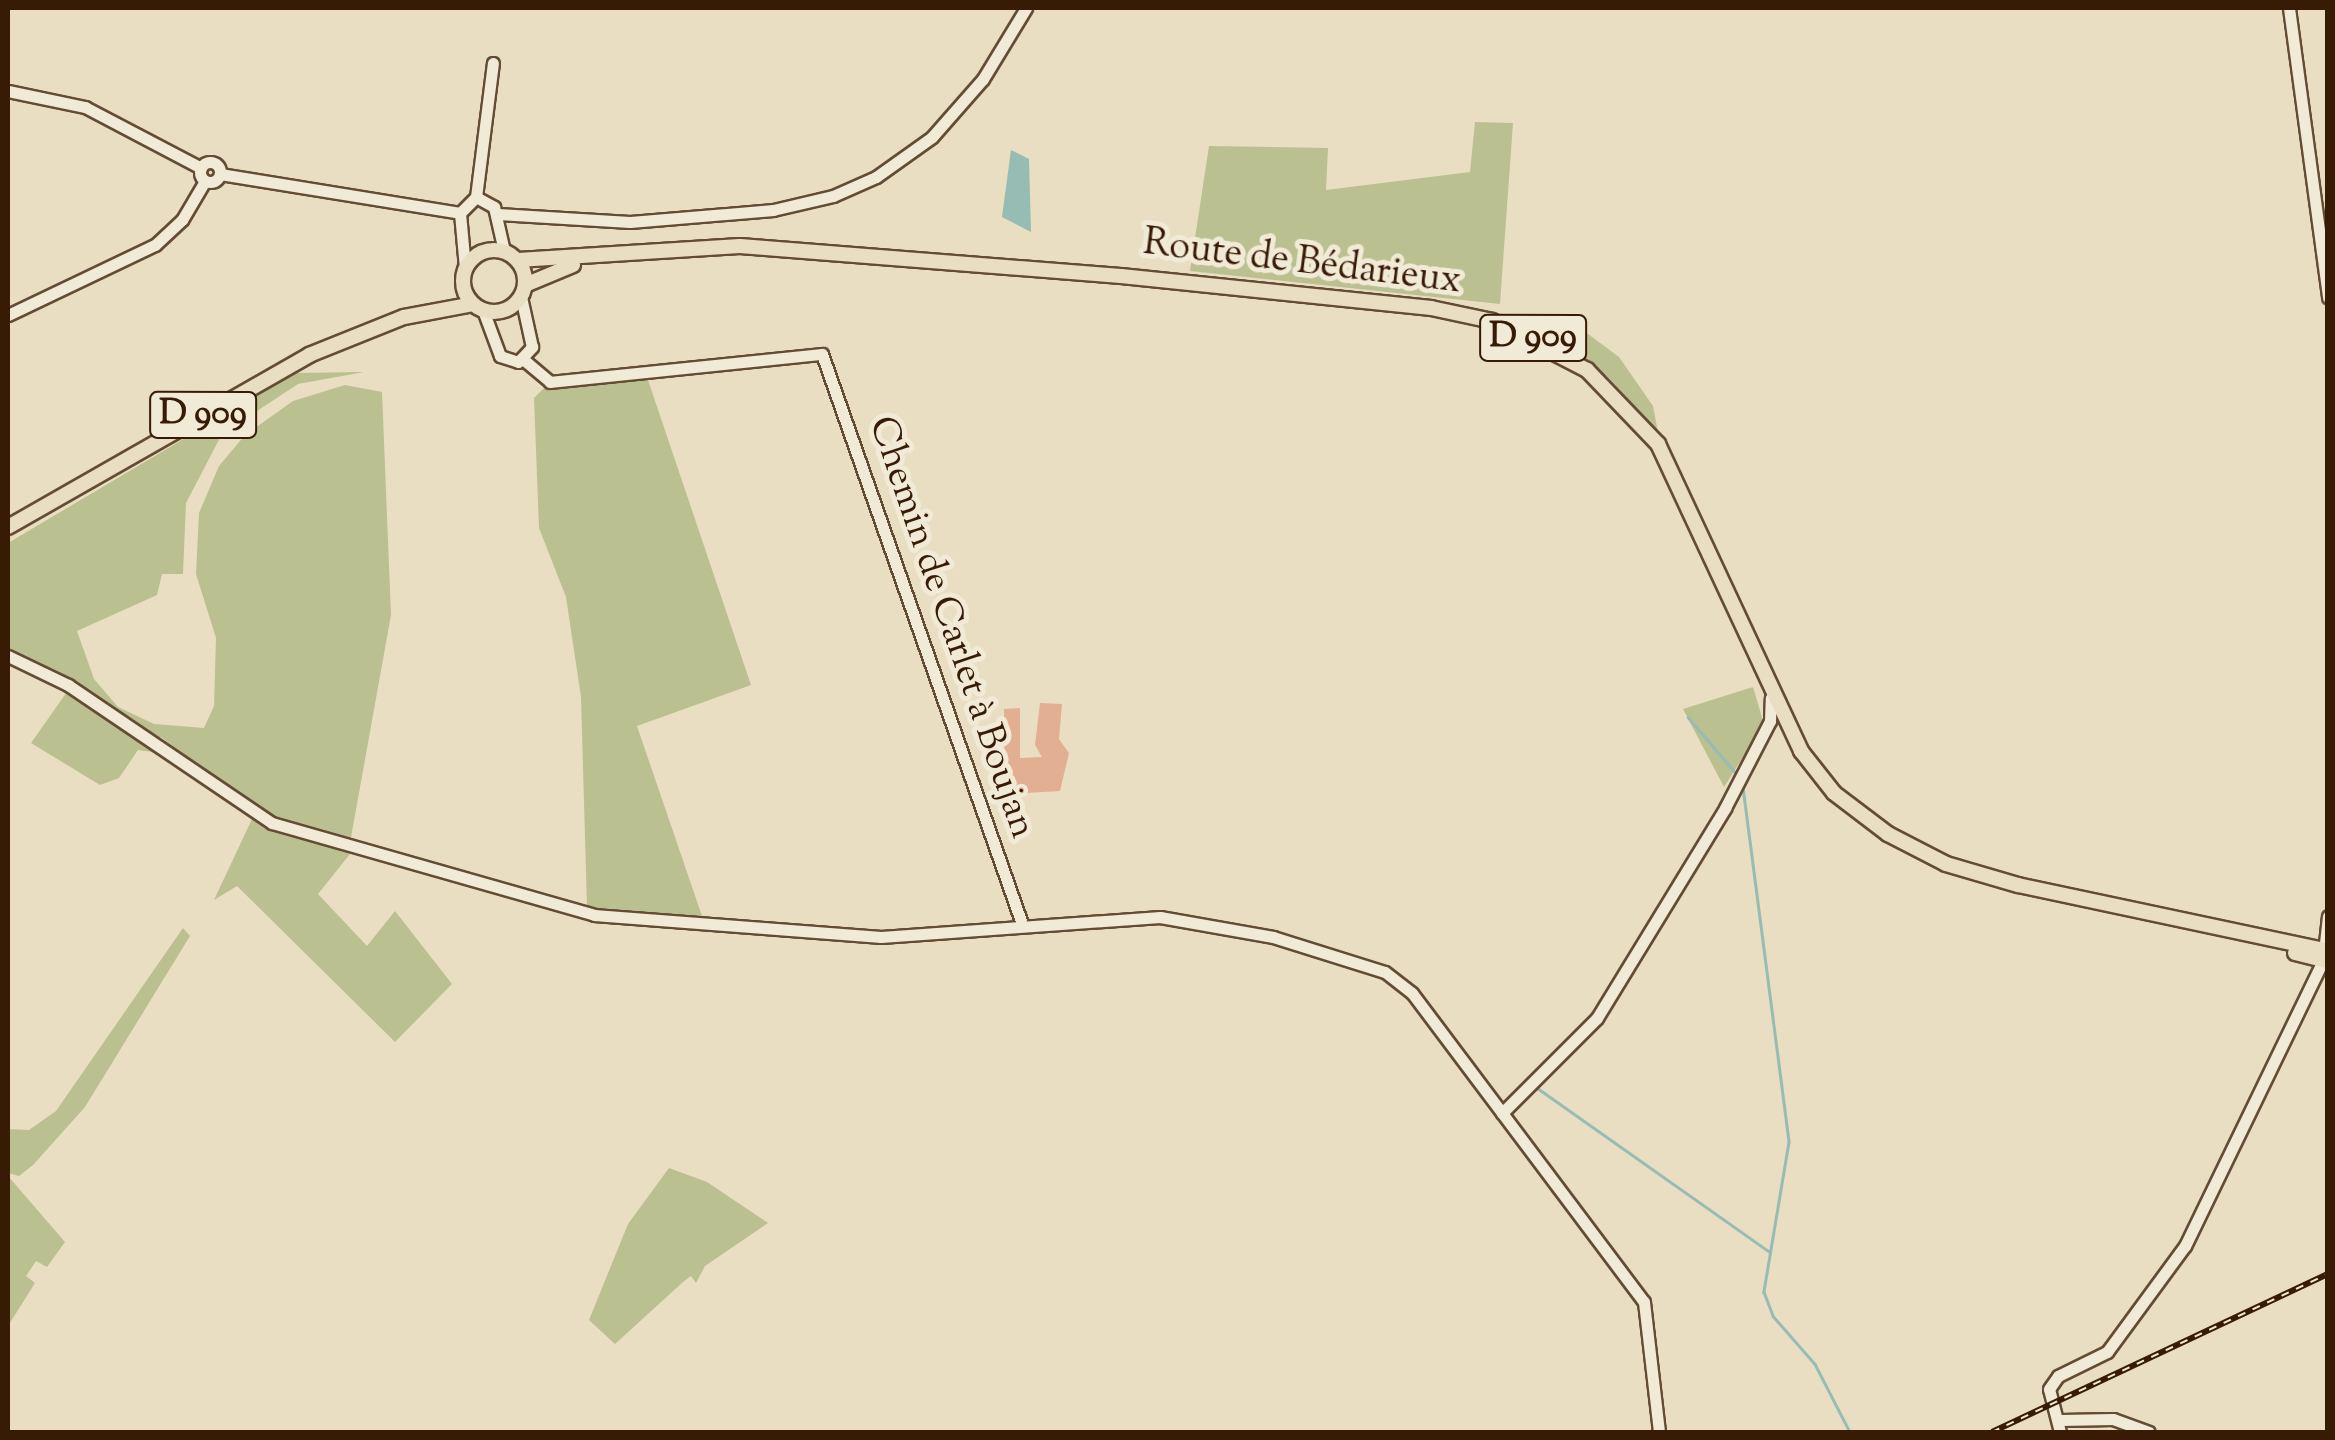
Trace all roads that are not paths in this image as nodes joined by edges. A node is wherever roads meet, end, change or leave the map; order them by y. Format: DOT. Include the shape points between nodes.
graph roads {
  1 [pos="1026,8"];
  2 [pos="2290,8"];
  3 [pos="493,63"];
  4 [pos="8,91"];
  5 [pos="203,175"];
  6 [pos="476,197"];
  7 [pos="460,212"];
  8 [pos="498,214"];
  9 [pos="504,251"];
  10 [pos="597,256"];
  11 [pos="518,260"];
  12 [pos="464,274"];
  13 [pos="523,291"];
  14 [pos="2328,297"];
  15 [pos="478,307"];
  16 [pos="9,310"];
  17 [pos="404,317"];
  18 [pos="524,360"];
  19 [pos="8,526"];
  20 [pos="8,656"];
  21 [pos="1771,698"];
  22 [pos="2328,916"];
  23 [pos="1021,921"];
  24 [pos="2324,955"];
  25 [pos="1502,1113"];
  26 [pos="2060,1426"];
  27 [pos="1659,1432"];
  28 [pos="2149,1432"];
  1 -- 8 [label="street" via="983,79 932,136 876,178 833,196 773,210 630,222"];
  2 -- 14 [label="street"];
  3 -- 6 [label="street"];
  4 -- 5 [label="street" via="85,107"];
  5 -- 7 [label="street" via="213,163 220,174"];
  5 -- 16 [label="street" via="182,220 155,244"];
  6 -- 7 [label="street"];
  6 -- 8 [label="street"];
  7 -- 12 [label="street"];
  8 -- 9 [label="street"];
  9 -- 11 [label="main road"];
  9 -- 12 [label="main road" via="477,254"];
  10 -- 11 [label="main road, Route de Bédarieux / D 909"];
  10 -- 13 [label="main road, Route de Bédarieux / D 909"];
  10 -- 21 [label="main road, Route de Bédarieux / D 909" via="740,246 1121,276 1492,321 1587,370 1658,444"];
  11 -- 13 [label="main road"];
  12 -- 15 [label="main road"];
  12 -- 17 [label="main road, D 909"];
  13 -- 15 [label="main road" via="508,308"];
  13 -- 18 [label="street" via="532,341"];
  15 -- 17 [label="main road, D 909"];
  15 -- 18 [label="street" via="500,356"];
  17 -- 19 [label="main road, D 909" via="309,355"];
  18 -- 23 [label="street, Chemin de Carlet à Boujan" via="550,382 822,354"];
  20 -- 23 [label="street" via="68,685 249,813 442,875 594,914 723,927 880,938"];
  21 -- 24 [label="main road, Route de Bédarieux / D 909" via="1834,793 1888,834 1946,864"];
  21 -- 25 [label="street" via="1770,721 1725,808 1598,1018"];
  22 -- 24 [label="street"];
  23 -- 25 [label="street" via="1160,917 1342,954 1412,992"];
  24 -- 26 [label="street" via="2184,1246 2107,1352 2058,1376 2049,1389"];
  25 -- 27 [label="street" via="1644,1302"];
  26 -- 28 [label="street" via="2113,1419"];
}
